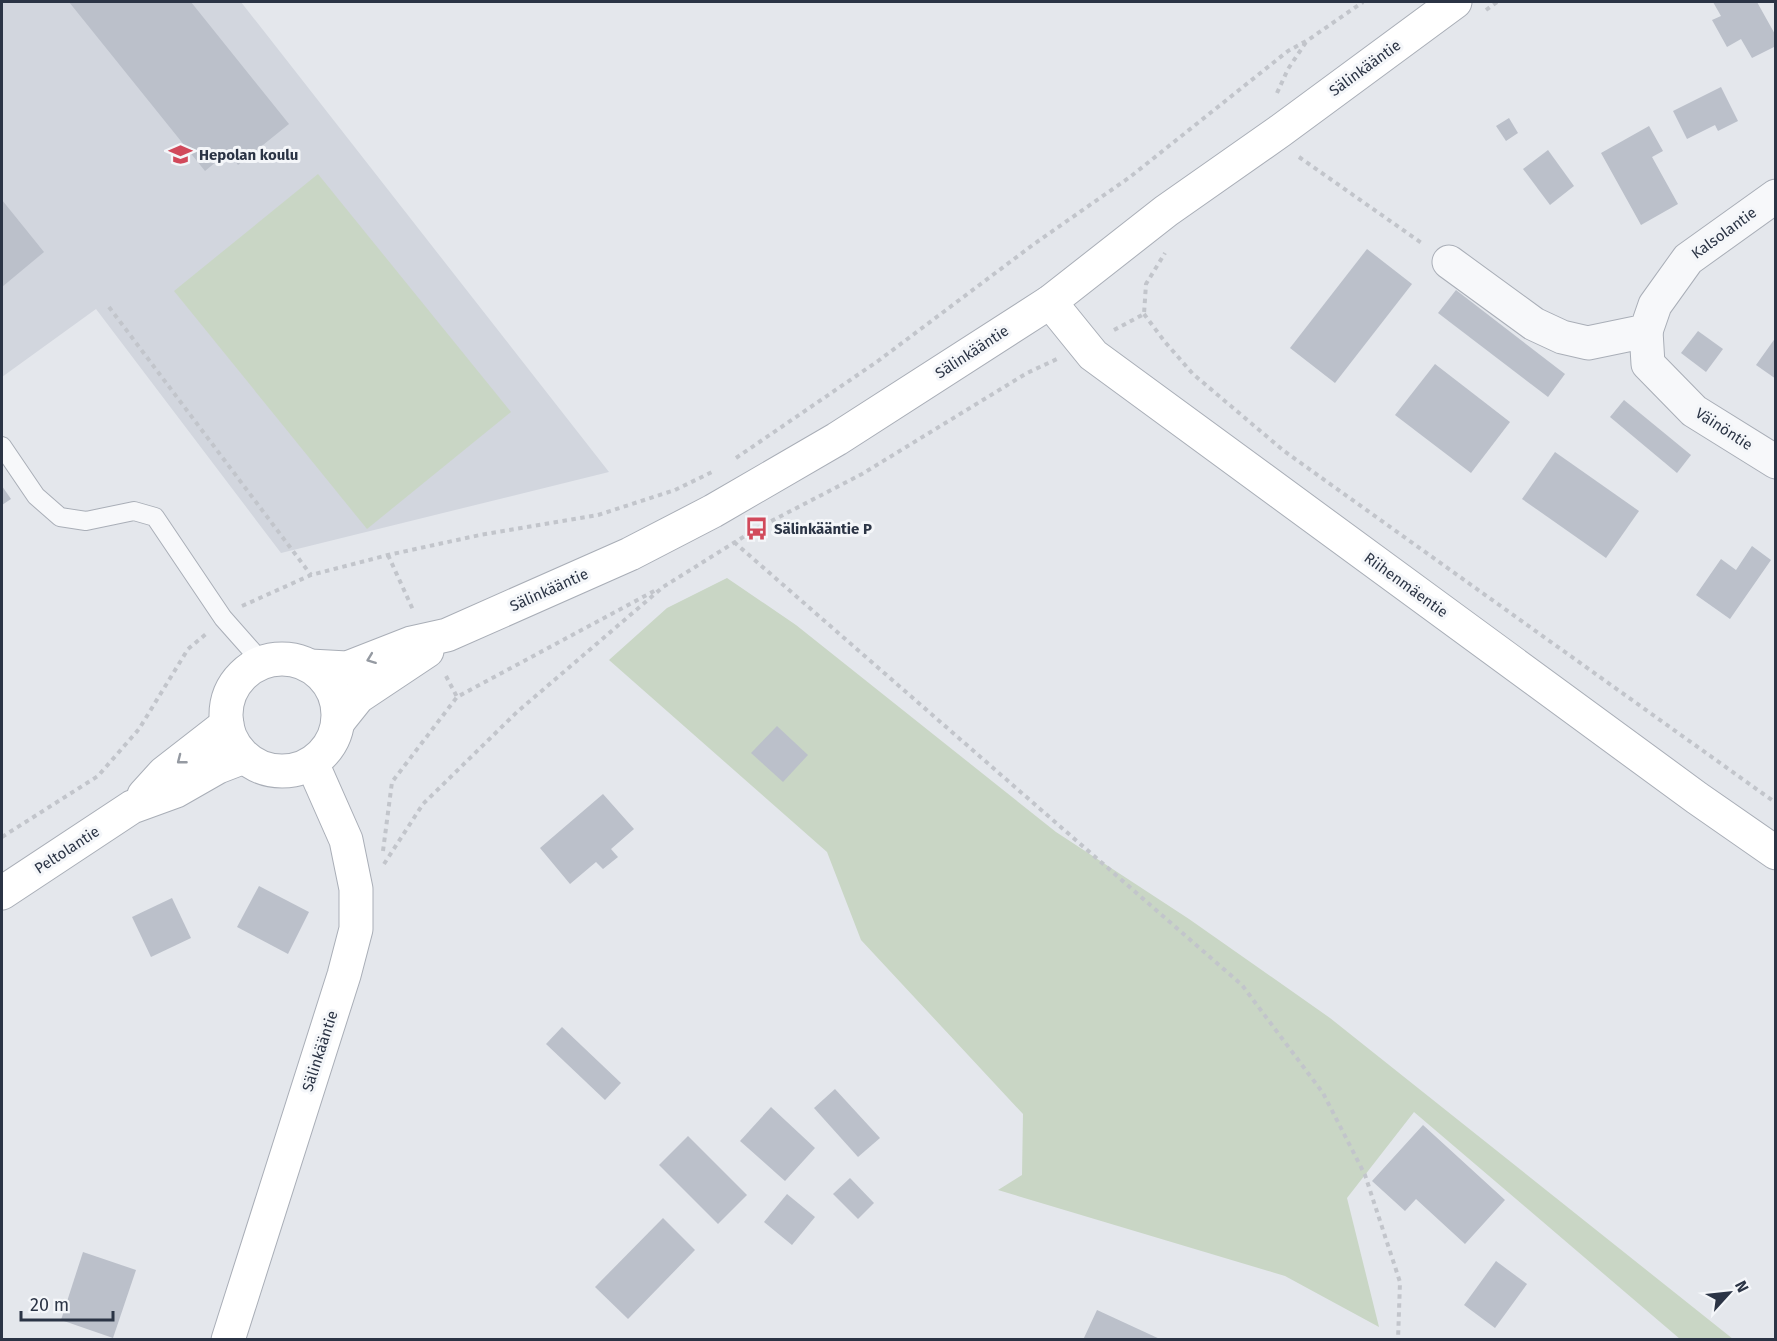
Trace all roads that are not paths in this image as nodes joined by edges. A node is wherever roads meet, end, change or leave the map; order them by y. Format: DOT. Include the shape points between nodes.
graph roads {
  1 [pos="1467,8"];
  2 [pos="1776,196"];
  3 [pos="1449,262"];
  4 [pos="1050,302"];
  5 [pos="1646,331"];
  6 [pos="2,446"];
  7 [pos="1776,462"];
  8 [pos="447,635"];
  9 [pos="262,662"];
  10 [pos="310,666"];
  11 [pos="338,722"];
  12 [pos="227,724"];
  13 [pos="244,757"];
  14 [pos="312,763"];
  15 [pos="132,807"];
  16 [pos="1776,853"];
  17 [pos="2,893"];
  18 [pos="228,1340"];
  1 -- 4 [label="main road, Sälinkääntie" via="1166,211"];
  2 -- 5 [label="street, Kalsolantie" via="1688,259 1655,305"];
  3 -- 5 [label="street" via="1533,324 1562,337 1588,343"];
  4 -- 8 [label="main road, Sälinkääntie" via="837,439 713,511 630,554"];
  4 -- 16 [label="main road, Riihenmäentie" via="1093,355"];
  5 -- 7 [label="street, Väinöntie" via="1648,364 1678,395 1694,411"];
  6 -- 9 [label="lane" via="36,496 60,517 86,521 134,511 156,517 223,618"];
  8 -- 10 [label="main road, Sälinkääntie, one-way" via="411,643 348,668"];
  8 -- 11 [label="main road, Sälinkääntie" via="358,697"];
  9 -- 10 [label="main road" via="294,660"];
  9 -- 12 [label="main road" via="245,672 234,687 227,705"];
  10 -- 11 [label="main road" via="332,690"];
  11 -- 14 [label="main road" via="329,745"];
  12 -- 13 [label="main road"];
  12 -- 15 [label="main road, Peltolantie, one-way" via="165,773"];
  13 -- 14 [label="main road" via="277,771 295,770"];
  13 -- 15 [label="main road, Peltolantie" via="176,791"];
  14 -- 18 [label="main road, Sälinkääntie" via="346,840 356,889 356,929"];
  15 -- 17 [label="main road, Peltolantie"];
}
